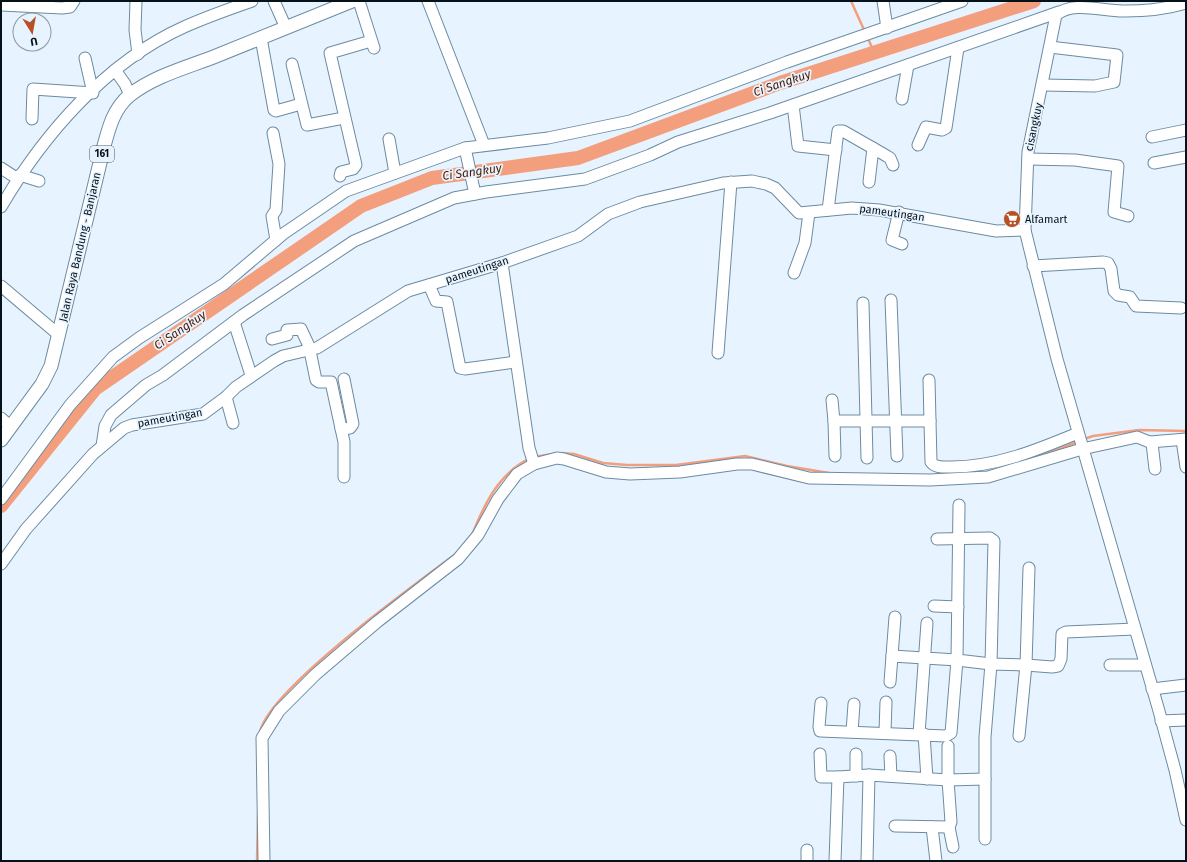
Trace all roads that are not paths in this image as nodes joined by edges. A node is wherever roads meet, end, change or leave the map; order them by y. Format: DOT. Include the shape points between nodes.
graph roads {
  1 [pos="74,1"];
  2 [pos="136,1"];
  3 [pos="252,1"];
  4 [pos="274,1"];
  5 [pos="352,1"];
  6 [pos="359,1"];
  7 [pos="428,1"];
  8 [pos="883,1"];
  9 [pos="928,1"];
  10 [pos="962,1"];
  11 [pos="1178,4"];
  12 [pos="1,5"];
  13 [pos="1059,12"];
  14 [pos="930,13"];
  15 [pos="286,28"];
  16 [pos="887,28"];
  17 [pos="261,38"];
  18 [pos="1050,47"];
  19 [pos="958,48"];
  20 [pos="136,55"];
  21 [pos="84,58"];
  22 [pos="292,64"];
  23 [pos="908,65"];
  24 [pos="115,70"];
  25 [pos="1043,85"];
  26 [pos="92,92"];
  27 [pos="130,95"];
  28 [pos="902,99"];
  29 [pos="301,104"];
  30 [pos="793,105"];
  31 [pos="344,118"];
  32 [pos="32,119"];
  33 [pos="1186,130"];
  34 [pos="273,133"];
  35 [pos="1152,137"];
  36 [pos="389,139"];
  37 [pos="484,145"];
  38 [pos="918,145"];
  39 [pos="873,148"];
  40 [pos="466,150"];
  41 [pos="836,150"];
  42 [pos="1186,157"];
  43 [pos="1028,159"];
  44 [pos="1154,163"];
  45 [pos="893,165"];
  46 [pos="1,168"];
  47 [pos="395,173"];
  48 [pos="340,176"];
  49 [pos="19,177"];
  50 [pos="39,181"];
  51 [pos="731,182"];
  52 [pos="869,182"];
  53 [pos="475,192"];
  54 [pos="1,207"];
  55 [pos="828,210"];
  56 [pos="899,212"];
  57 [pos="809,213"];
  58 [pos="1128,216"];
  59 [pos="1025,230"];
  60 [pos="276,240"];
  61 [pos="902,244"];
  62 [pos="502,263"];
  63 [pos="1033,266"];
  64 [pos="794,273"];
  65 [pos="429,285"];
  66 [pos="1,286"];
  67 [pos="891,300"];
  68 [pos="863,302"];
  69 [pos="1181,308"];
  70 [pos="234,322"];
  71 [pos="59,335"];
  72 [pos="272,339"];
  73 [pos="310,350"];
  74 [pos="718,353"];
  75 [pos="515,362"];
  76 [pos="251,375"];
  77 [pos="344,380"];
  78 [pos="928,380"];
  79 [pos="226,397"];
  80 [pos="832,400"];
  81 [pos="1,418"];
  82 [pos="834,421"];
  83 [pos="865,421"];
  84 [pos="896,421"];
  85 [pos="930,421"];
  86 [pos="233,423"];
  87 [pos="11,427"];
  88 [pos="341,429"];
  89 [pos="1,440"];
  90 [pos="1080,440"];
  91 [pos="1184,440"];
  92 [pos="1150,442"];
  93 [pos="102,446"];
  94 [pos="835,456"];
  95 [pos="897,456"];
  96 [pos="867,458"];
  97 [pos="532,460"];
  98 [pos="1186,466"];
  99 [pos="1155,469"];
  100 [pos="344,477"];
  101 [pos="1,499"];
  102 [pos="960,505"];
  103 [pos="937,539"];
  104 [pos="959,539"];
  105 [pos="1,564"];
  106 [pos="1029,568"];
  107 [pos="934,606"];
  108 [pos="958,607"];
  109 [pos="895,617"];
  110 [pos="927,623"];
  111 [pos="1135,629"];
  112 [pos="892,656"];
  113 [pos="924,658"];
  114 [pos="957,660"];
  115 [pos="991,664"];
  116 [pos="1026,665"];
  117 [pos="1110,665"];
  118 [pos="1145,665"];
  119 [pos="890,682"];
  120 [pos="1186,685"];
  121 [pos="1152,688"];
  122 [pos="886,702"];
  123 [pos="821,703"];
  124 [pos="854,704"];
  125 [pos="1186,720"];
  126 [pos="1161,722"];
  127 [pos="852,732"];
  128 [pos="885,732"];
  129 [pos="921,734"];
  130 [pos="1019,736"];
  131 [pos="948,746"];
  132 [pos="820,754"];
  133 [pos="856,754"];
  134 [pos="890,756"];
  135 [pos="856,776"];
  136 [pos="869,776"];
  137 [pos="891,776"];
  138 [pos="838,777"];
  139 [pos="927,779"];
  140 [pos="985,779"];
  141 [pos="948,780"];
  142 [pos="1186,820"];
  143 [pos="895,826"];
  144 [pos="932,827"];
  145 [pos="949,827"];
  146 [pos="985,839"];
  147 [pos="953,847"];
  148 [pos="264,861"];
  149 [pos="835,861"];
  150 [pos="867,861"];
  151 [pos="936,861"];
  1 -- 12 [label="street" via="70,7 62,8"];
  2 -- 20 [label="street"];
  3 -- 20 [label="street" via="184,27"];
  4 -- 15 [label="street"];
  5 -- 15 [label="main road, Jalan Raya Bandung - Banjaran / 161"];
  6 -- 31 [label="street" via="372,44 330,53"];
  7 -- 37 [label="street"];
  8 -- 16 [label="street"];
  9 -- 14 [label="street"];
  10 -- 14 [label="street"];
  11 -- 13 [label="street" via="1155,10 1122,12 1079,8"];
  13 -- 18 [label="street, cisangkuy" via="1055,18"];
  13 -- 19 [label="street"];
  14 -- 16 [label="street"];
  15 -- 17 [label="main road, Jalan Raya Bandung - Banjaran / 161"];
  16 -- 37 [label="street" via="616,125 548,138"];
  17 -- 27 [label="main road, Jalan Raya Bandung - Banjaran / 161" via="173,73"];
  17 -- 29 [label="street" via="274,110"];
  18 -- 25 [label="street, cisangkuy"];
  18 -- 25 [label="street" via="1117,55 1114,82 1095,86"];
  19 -- 23 [label="street"];
  19 -- 38 [label="street" via="946,128 942,130 926,127"];
  20 -- 24 [label="street"];
  21 -- 26 [label="street"];
  22 -- 29 [label="street"];
  23 -- 28 [label="street"];
  23 -- 30 [label="street"];
  24 -- 26 [label="street"];
  24 -- 27 [label="street"];
  25 -- 43 [label="street, cisangkuy"];
  26 -- 32 [label="street" via="33,88"];
  26 -- 49 [label="street" via="56,129"];
  27 -- 71 [label="main road, Jalan Raya Bandung - Banjaran / 161" via="110,124"];
  29 -- 31 [label="street" via="307,125"];
  30 -- 41 [label="street" via="798,146"];
  30 -- 53 [label="street" via="678,142 585,179"];
  31 -- 48 [label="street" via="356,167 341,172"];
  33 -- 35 [label="street"];
  34 -- 60 [label="street" via="279,164 276,210 272,216"];
  36 -- 47 [label="street"];
  37 -- 40 [label="street"];
  39 -- 41 [label="street" via="840,130"];
  39 -- 45 [label="street" via="890,158"];
  39 -- 52 [label="street"];
  40 -- 47 [label="street"];
  40 -- 53 [label="street"];
  41 -- 55 [label="street"];
  42 -- 44 [label="street"];
  43 -- 58 [label="street" via="1075,160 1118,166 1114,212"];
  43 -- 59 [label="street, cisangkuy"];
  46 -- 49 [label="street"];
  47 -- 60 [label="street" via="346,191"];
  49 -- 50 [label="street"];
  49 -- 54 [label="street"];
  51 -- 57 [label="street, pameutingan" via="752,181 766,184 775,188 800,213"];
  51 -- 62 [label="street, pameutingan" via="687,190 620,209 608,214 578,236"];
  51 -- 74 [label="street"];
  53 -- 70 [label="street" via="454,198 354,241"];
  55 -- 56 [label="street, pameutingan" via="852,208"];
  55 -- 57 [label="street, pameutingan"];
  56 -- 59 [label="street, pameutingan" via="996,231"];
  56 -- 61 [label="street" via="892,240"];
  57 -- 64 [label="street" via="806,243"];
  59 -- 63 [label="street, cisangkuy"];
  60 -- 101 [label="street" via="224,284 113,357 70,405"];
  62 -- 65 [label="street, pameutingan"];
  62 -- 75 [label="street"];
  63 -- 69 [label="street" via="1108,263 1114,291 1130,297 1136,306"];
  63 -- 90 [label="street, cisangkuy"];
  65 -- 73 [label="street, pameutingan" via="408,291"];
  65 -- 75 [label="street" via="436,301 447,302 460,368"];
  66 -- 71 [label="street"];
  67 -- 84 [label="street"];
  68 -- 83 [label="street"];
  70 -- 76 [label="street"];
  70 -- 93 [label="street" via="146,385 111,415"];
  71 -- 87 [label="main road, Jalan Raya Bandung - Banjaran / 161" via="47,375"];
  72 -- 73 [label="street" via="287,335 287,330 301,329"];
  73 -- 76 [label="street, pameutingan" via="283,356"];
  73 -- 88 [label="street" via="316,380 329,381 332,384"];
  75 -- 97 [label="street"];
  76 -- 79 [label="street, pameutingan"];
  77 -- 88 [label="street" via="353,424 350,428"];
  78 -- 85 [label="street"];
  79 -- 86 [label="street"];
  79 -- 93 [label="street, pameutingan" via="203,414 128,426"];
  80 -- 82 [label="street"];
  81 -- 87 [label="street"];
  82 -- 83 [label="street"];
  82 -- 94 [label="street"];
  83 -- 84 [label="street"];
  83 -- 96 [label="street"];
  84 -- 85 [label="street"];
  84 -- 95 [label="street"];
  85 -- 90 [label="street" via="931,462 935,466 964,467 1003,460"];
  87 -- 89 [label="main road, Jalan Raya Bandung - Banjaran / 161"];
  88 -- 100 [label="street" via="344,442"];
  90 -- 92 [label="street" via="1137,437"];
  90 -- 97 [label="street" via="988,477 930,480 809,478 752,464 680,472 630,474 606,472 564,459"];
  90 -- 111 [label="street, cisangkuy"];
  91 -- 92 [label="street"];
  91 -- 98 [label="street"];
  92 -- 99 [label="street"];
  93 -- 105 [label="street, pameutingan" via="26,529"];
  97 -- 148 [label="street" via="517,474 492,509 478,535 458,559 377,622 316,674 266,728 262,738"];
  102 -- 104 [label="street"];
  103 -- 104 [label="street"];
  104 -- 108 [label="street"];
  104 -- 115 [label="street" via="990,538 994,541"];
  106 -- 116 [label="street"];
  107 -- 108 [label="street"];
  108 -- 114 [label="street"];
  109 -- 112 [label="street"];
  110 -- 113 [label="street"];
  111 -- 116 [label="street" via="1066,632 1062,634 1061,659 1058,666"];
  111 -- 118 [label="street, cisangkuy"];
  112 -- 113 [label="street"];
  112 -- 119 [label="street"];
  113 -- 114 [label="street"];
  113 -- 129 [label="street"];
  114 -- 115 [label="street"];
  114 -- 129 [label="street" via="951,734"];
  115 -- 116 [label="street"];
  115 -- 140 [label="street" via="985,737"];
  116 -- 130 [label="street"];
  117 -- 118 [label="street"];
  118 -- 121 [label="street, cisangkuy"];
  120 -- 121 [label="street"];
  121 -- 126 [label="street, cisangkuy"];
  122 -- 128 [label="street"];
  123 -- 127 [label="street" via="820,731"];
  124 -- 127 [label="street"];
  125 -- 126 [label="street"];
  126 -- 142 [label="street, cisangkuy"];
  127 -- 128 [label="street"];
  128 -- 129 [label="street"];
  129 -- 139 [label="street"];
  131 -- 141 [label="street"];
  132 -- 138 [label="street" via="821,777"];
  133 -- 135 [label="street"];
  134 -- 137 [label="street"];
  135 -- 136 [label="street"];
  135 -- 138 [label="street"];
  136 -- 137 [label="street"];
  136 -- 150 [label="street"];
  137 -- 139 [label="street"];
  138 -- 149 [label="street"];
  139 -- 141 [label="street"];
  140 -- 141 [label="street"];
  140 -- 146 [label="street"];
  141 -- 145 [label="street" via="951,822"];
  143 -- 144 [label="street"];
  144 -- 145 [label="street"];
  144 -- 151 [label="street"];
  145 -- 147 [label="street"];
}
